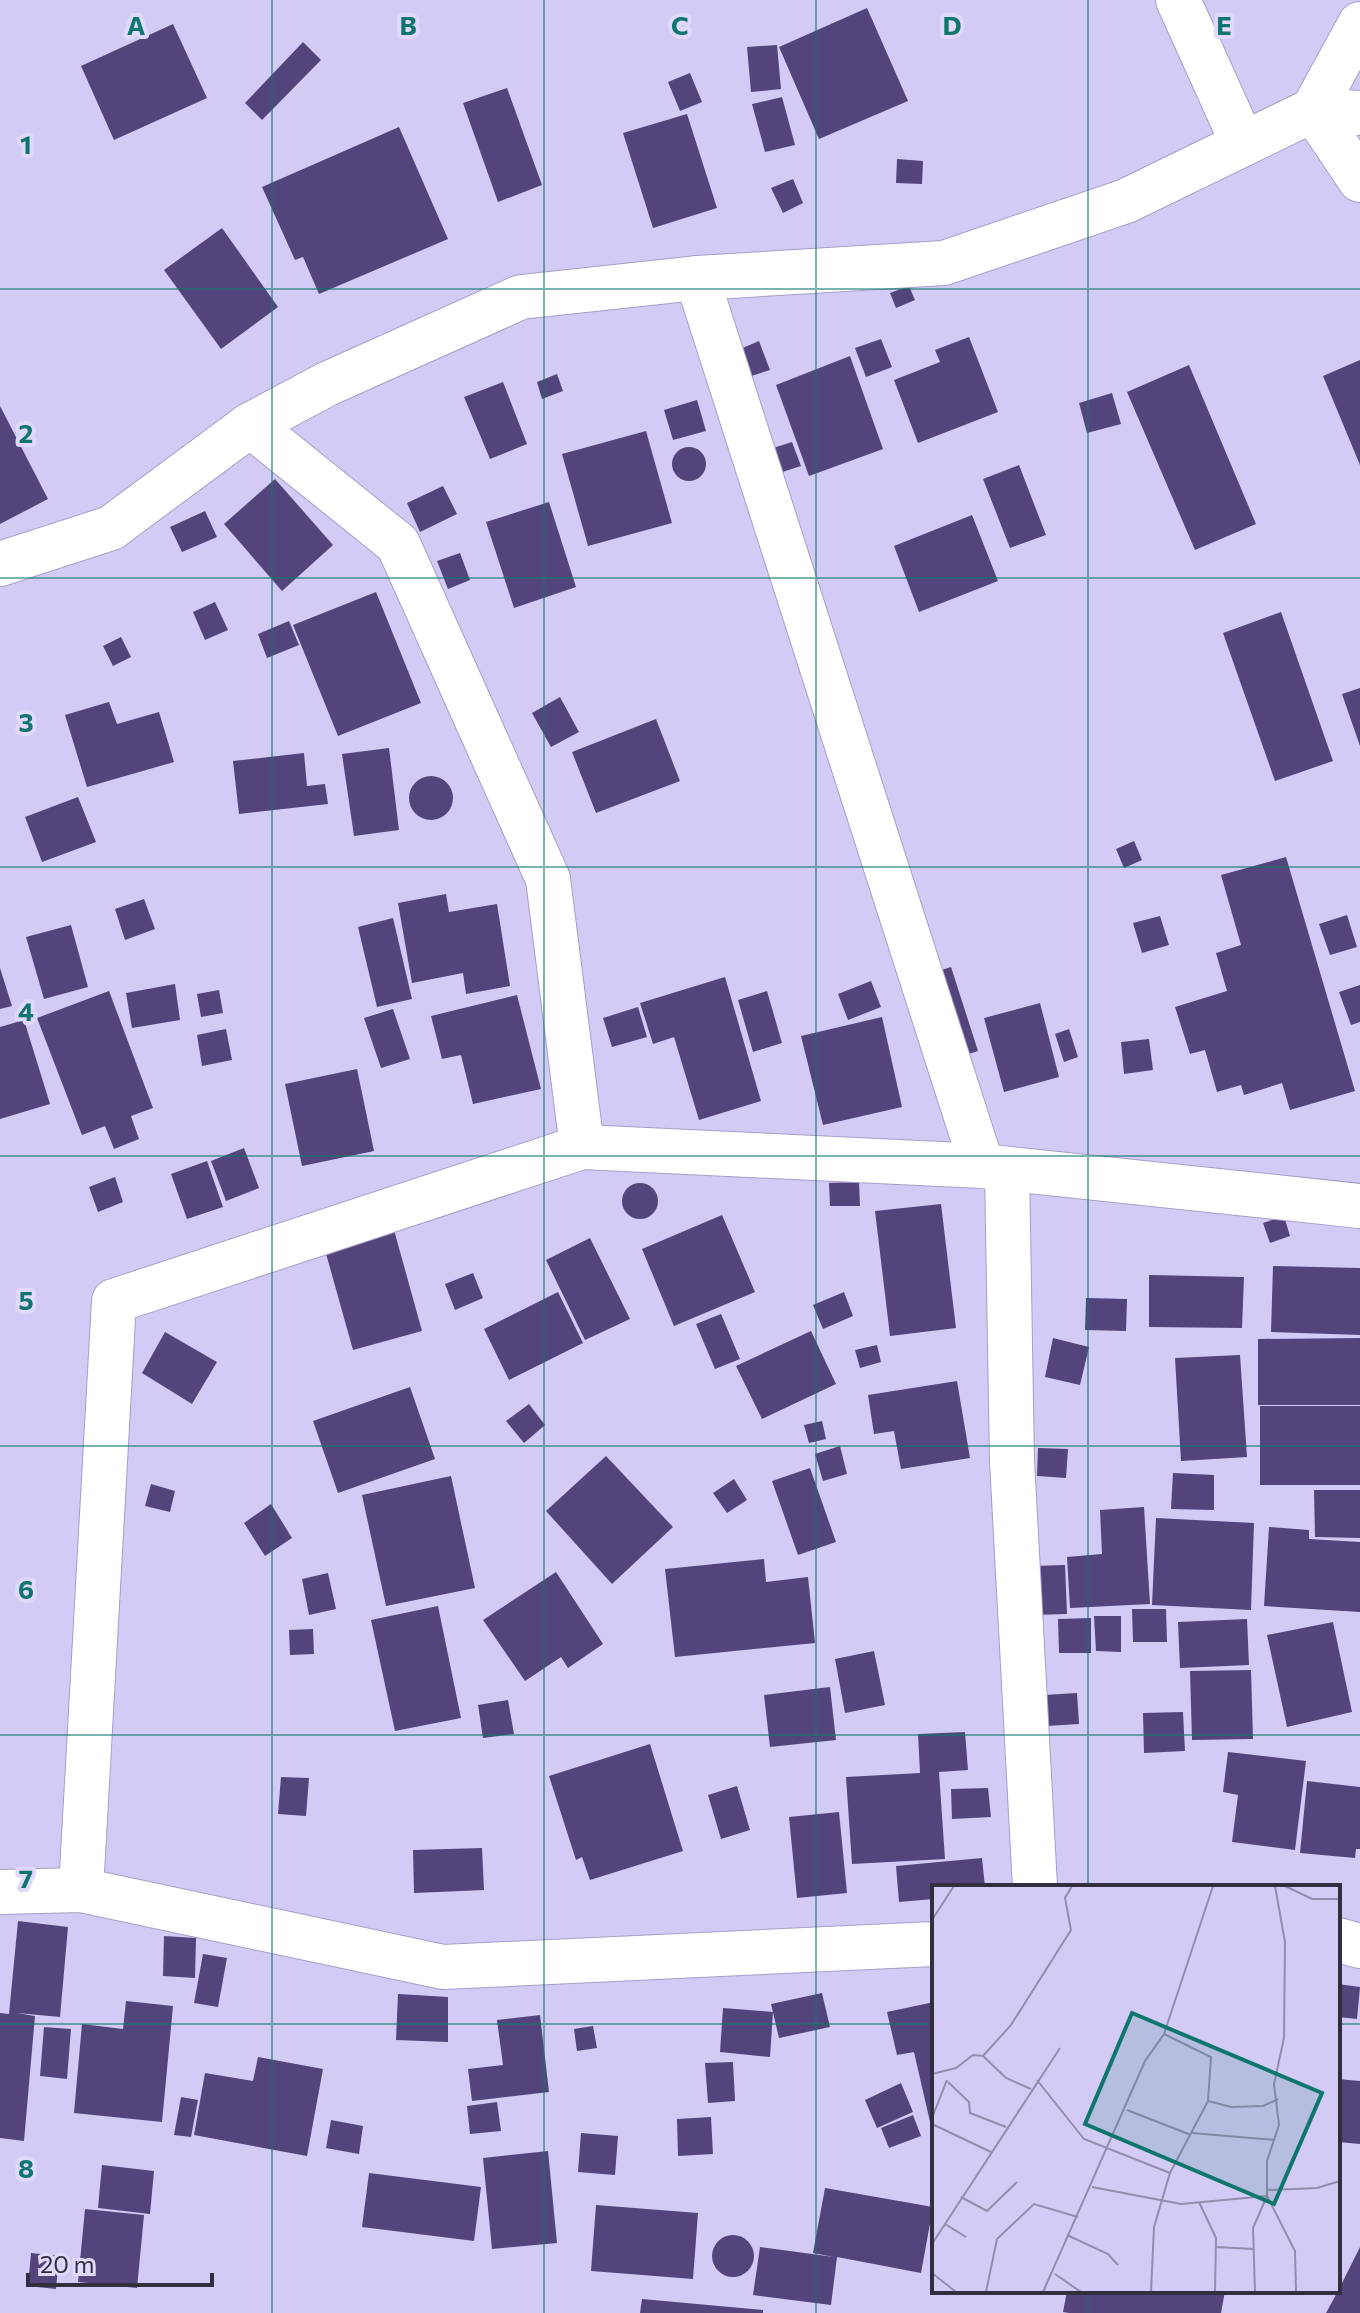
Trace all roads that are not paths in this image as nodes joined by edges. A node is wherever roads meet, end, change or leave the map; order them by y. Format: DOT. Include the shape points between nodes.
graph roads {
  1 [pos="1178,0"];
  2 [pos="1360,24"];
  3 [pos="1313,110"];
  4 [pos="1360,113"];
  5 [pos="1243,144"];
  6 [pos="1360,180"];
  7 [pos="697,278"];
  8 [pos="250,425"];
  9 [pos="0,564"];
  10 [pos="582,1147"];
  11 [pos="994,1168"];
  12 [pos="1360,1206"];
  13 [pos="1035,1885"];
  14 [pos="81,1890"];
  15 [pos="0,1892"];
  16 [pos="1340,1941"];
  17 [pos="932,1944"];
  18 [pos="1360,1946"];
  1 -- 5 [label="street"];
  2 -- 3 [label="street"];
  3 -- 4 [label="street"];
  3 -- 5 [label="street"];
  3 -- 6 [label="street"];
  5 -- 7 [label="street" via="1126,201 944,263"];
  7 -- 8 [label="street" via="521,297 327,384"];
  7 -- 11 [label="street"];
  8 -- 9 [label="street" via="111,528"];
  8 -- 10 [label="street" via="398,544 548,879"];
  10 -- 11 [label="street"];
  10 -- 14 [label="street" via="114,1301"];
  11 -- 12 [label="street"];
  11 -- 13 [label="street"];
  14 -- 15 [label="street"];
  14 -- 17 [label="street" via="443,1967"];
  16 -- 18 [label="street"];
}
